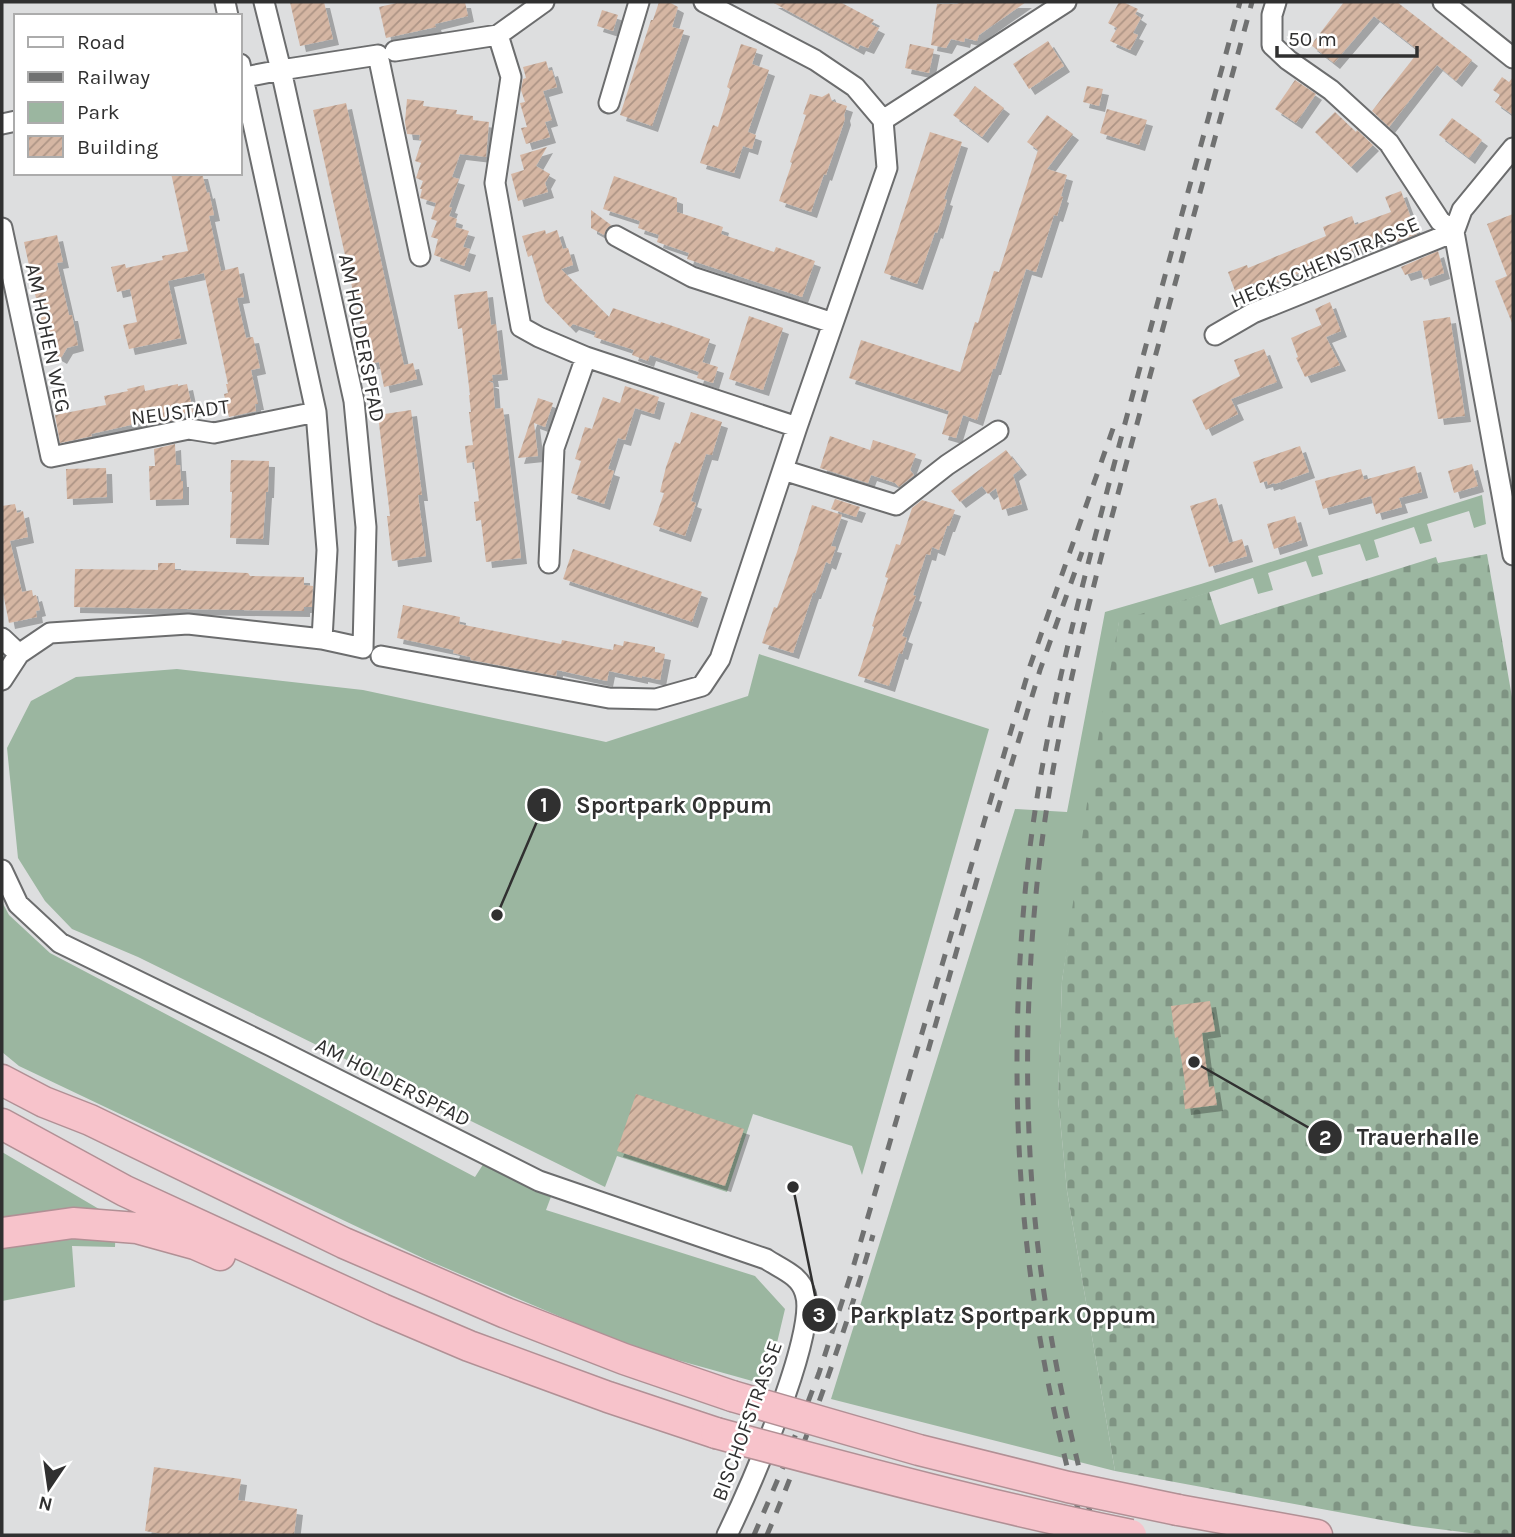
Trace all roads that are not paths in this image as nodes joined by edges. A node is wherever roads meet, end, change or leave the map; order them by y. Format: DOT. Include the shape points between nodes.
graph roads {
  1 [pos="264,2"];
  2 [pos="544,2"];
  3 [pos="639,2"];
  4 [pos="704,2"];
  5 [pos="1066,2"];
  6 [pos="1276,2"];
  7 [pos="1443,2"];
  8 [pos="498,35"];
  9 [pos="395,51"];
  10 [pos="1513,58"];
  11 [pos="272,72"];
  12 [pos="242,73"];
  13 [pos="242,78"];
  14 [pos="609,103"];
  15 [pos="883,120"];
  16 [pos="1513,148"];
  17 [pos="2,228"];
  18 [pos="1454,232"];
  19 [pos="616,236"];
  20 [pos="420,256"];
  21 [pos="832,323"];
  22 [pos="1215,335"];
  23 [pos="586,357"];
  24 [pos="316,412"];
  25 [pos="797,427"];
  26 [pos="998,431"];
  27 [pos="51,457"];
  28 [pos="783,470"];
  29 [pos="1513,555"];
  30 [pos="549,563"];
  31 [pos="2,638"];
  32 [pos="322,639"];
  33 [pos="19,654"];
  34 [pos="382,656"];
  35 [pos="2,680"];
  36 [pos="2,870"];
  37 [pos="2,1065"];
  38 [pos="2,1080"];
  39 [pos="90,1120"];
  40 [pos="2,1124"];
  41 [pos="2,1233"];
  42 [pos="800,1280"];
  43 [pos="382,1310"];
  44 [pos="727,1535"];
  45 [pos="1131,1535"];
  46 [pos="1317,1535"];
  1 -- 11 [label="street, AM HOLDERSPFAD"];
  2 -- 8 [label="street"];
  3 -- 14 [label="street"];
  4 -- 15 [label="street" via="815,60 855,87"];
  5 -- 15 [label="street"];
  6 -- 18 [label="street, HECKSCHENSTRASSE" via="1272,45 1390,143 1440,221"];
  7 -- 10 [label="street"];
  8 -- 9 [label="street"];
  8 -- 23 [label="street" via="511,77 495,183 521,327"];
  11 -- 12 [label="street"];
  11 -- 20 [label="street" via="378,55"];
  11 -- 32 [label="street, AM HOLDERSPFAD" via="354,401 366,527 363,648"];
  13 -- 24 [label="street"];
  15 -- 21 [label="street" via="887,168"];
  16 -- 18 [label="street, HECKSCHENSTRASSE" via="1462,210"];
  17 -- 27 [label="street, AM HOHEN WEG"];
  18 -- 22 [label="street, HECKSCHENSTRASSE" via="1253,313"];
  18 -- 29 [label="street, HECKSCHENSTRASSE"];
  19 -- 21 [label="street" via="692,277"];
  21 -- 25 [label="street"];
  23 -- 25 [label="street"];
  23 -- 30 [label="street" via="554,447"];
  24 -- 27 [label="street, NEUSTADT" via="214,433 189,429"];
  24 -- 32 [label="street" via="327,550"];
  25 -- 28 [label="street"];
  26 -- 28 [label="street" via="896,505"];
  28 -- 34 [label="street" via="720,659 702,686 656,699 609,698"];
  31 -- 33 [label="street"];
  32 -- 33 [label="street, AM HOLDERSPFAD" via="188,624 50,633"];
  33 -- 35 [label="street, AM HOLDERSPFAD"];
  36 -- 42 [label="street, AM HOLDERSPFAD" via="18,904 60,943 538,1181 766,1259"];
  37 -- 39 [label="highway"];
  38 -- 39 [label="highway"];
  39 -- 46 [label="highway, bridge" via="344,1243 624,1360 933,1454 1068,1487"];
  40 -- 43 [label="highway" via="125,1191"];
  41 -- 43 [label="highway" via="73,1223 137,1228 195,1244 345,1309"];
  42 -- 44 [label="street, BISCHOFSTRASSE" via="807,1296 807,1314 797,1360"];
  43 -- 45 [label="highway, bridge" via="482,1351 716,1433 911,1485"];
}
